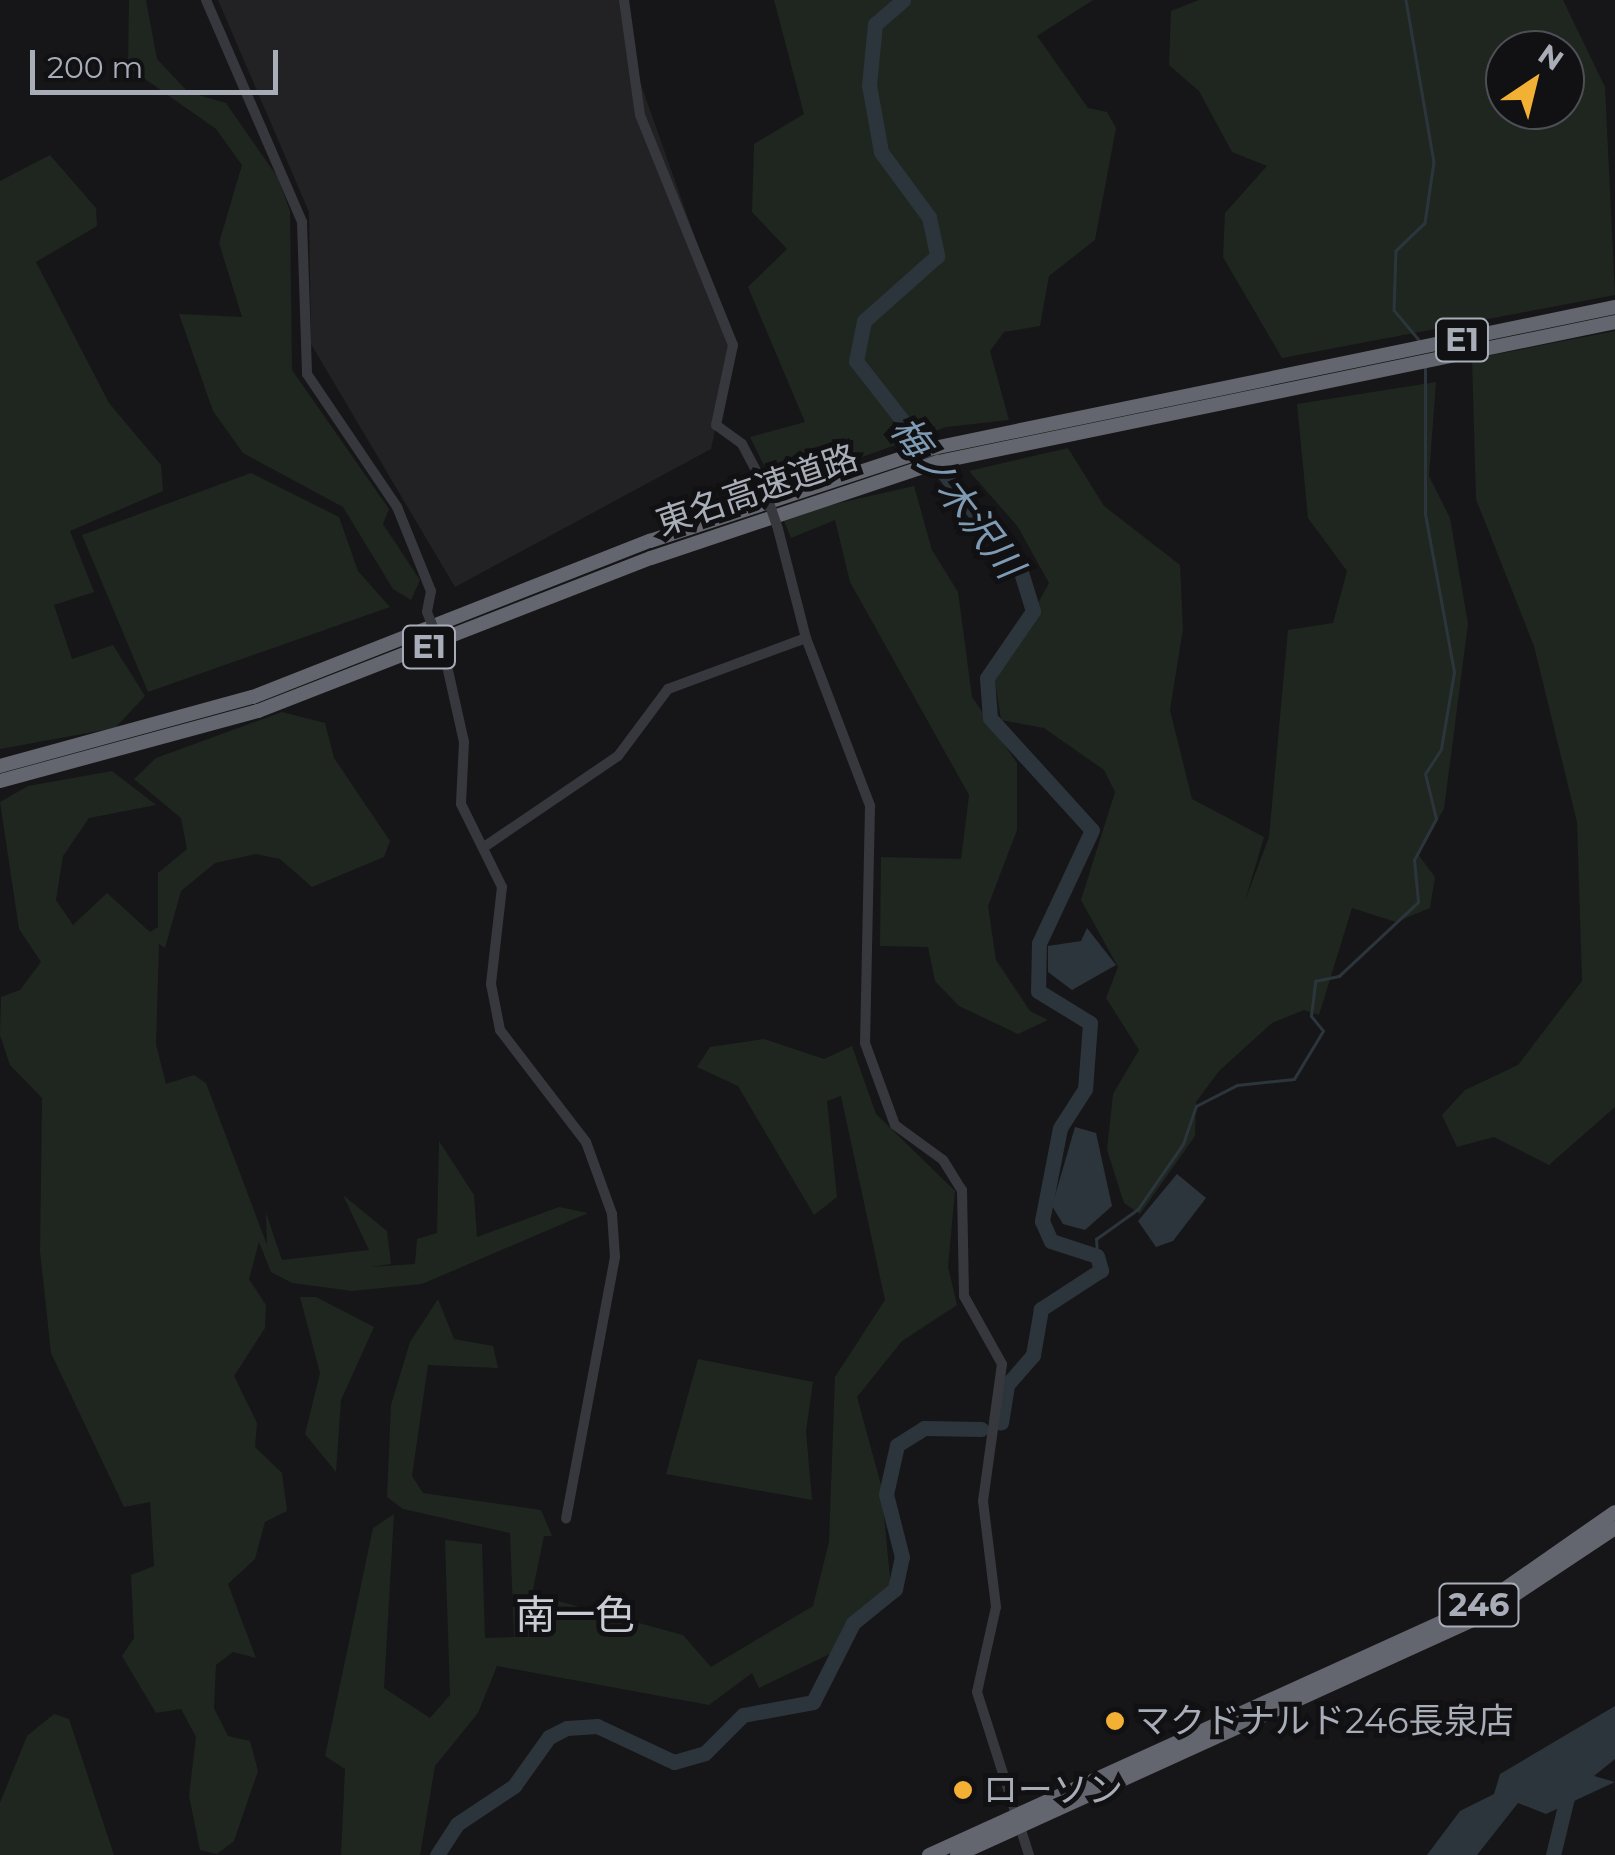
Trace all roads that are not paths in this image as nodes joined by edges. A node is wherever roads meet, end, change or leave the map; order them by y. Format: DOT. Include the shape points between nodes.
graph roads {
  1 [pos="206,0"];
  2 [pos="624,0"];
  3 [pos="1615,307"];
  4 [pos="1615,322"];
  5 [pos="1556,329"];
  6 [pos="848,480"];
  7 [pos="806,638"];
  8 [pos="0,766"];
  9 [pos="0,782"];
  10 [pos="487,845"];
  11 [pos="1615,1508"];
  12 [pos="566,1518"];
  13 [pos="1615,1528"];
  14 [pos="1615,1539"];
  15 [pos="1552,1576"];
  16 [pos="1022,1818"];
  17 [pos="929,1855"];
  18 [pos="957,1855"];
  19 [pos="1029,1855"];
  1 -- 10 [label="street, bridge" via="302,222 307,374 397,506 430,592 427,612 445,656 464,742 461,804"];
  2 -- 7 [label="street, bridge" via="640,115 733,346 716,424 721,438 742,444 761,479"];
  3 -- 5 [label="highway, 東名高速道路 / E1"];
  4 -- 5 [label="highway, 東名高速道路 / E1"];
  5 -- 6 [label="highway, 東名高速道路 / E1" via="992,441"];
  6 -- 8 [label="highway, 東名高速道路 / E1" via="253,696"];
  6 -- 9 [label="highway, 東名高速道路 / E1" via="258,711"];
  7 -- 10 [label="street" via="668,688 618,756"];
  7 -- 16 [label="street" via="870,806 865,1043 895,1124 944,1160 962,1190 964,1296 1002,1364 983,1501 996,1607 977,1692"];
  10 -- 12 [label="street" via="504,907 491,984 500,1030 586,1142 612,1214 615,1257"];
  11 -- 16 [label="highway, 246" via="1588,1535 1486,1602"];
  13 -- 15 [label="highway, 246"];
  14 -- 15 [label="highway" via="1567,1576"];
  15 -- 16 [label="highway, 246"];
  16 -- 17 [label="highway, 246"];
  16 -- 18 [label="highway, 246"];
  16 -- 19 [label="street"];
}
